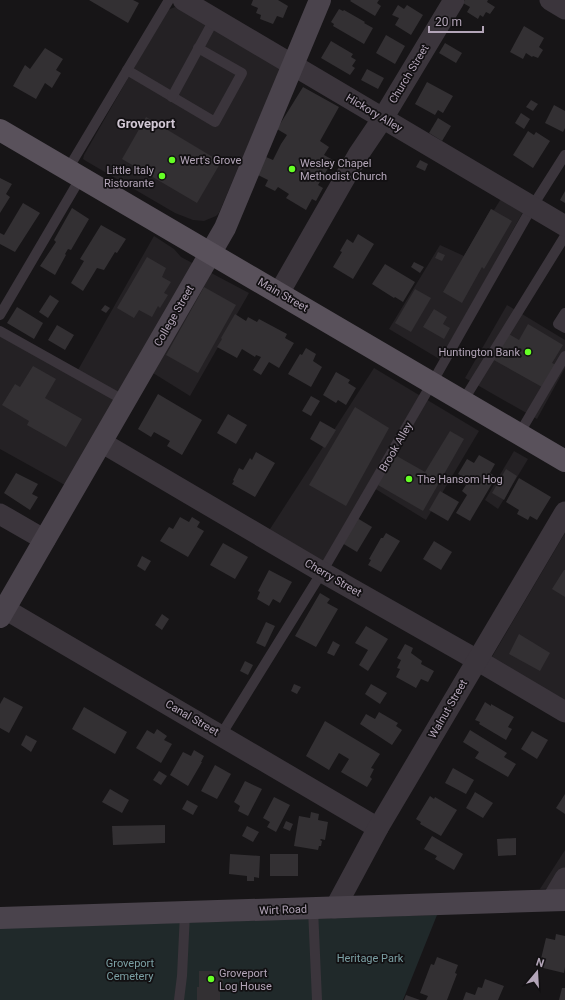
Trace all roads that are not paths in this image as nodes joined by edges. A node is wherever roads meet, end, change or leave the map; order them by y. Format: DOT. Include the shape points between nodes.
graph roads {
  1 [pos="169,0"];
  2 [pos="183,0"];
  3 [pos="320,0"];
  4 [pos="454,0"];
  5 [pos="550,0"];
  6 [pos="565,9"];
  7 [pos="215,18"];
  8 [pos="198,48"];
  9 [pos="293,65"];
  10 [pos="127,70"];
  11 [pos="172,96"];
  12 [pos="383,118"];
  13 [pos="0,130"];
  14 [pos="565,155"];
  15 [pos="75,173"];
  16 [pos="532,207"];
  17 [pos="565,226"];
  18 [pos="565,236"];
  19 [pos="210,252"];
  20 [pos="279,293"];
  21 [pos="565,313"];
  22 [pos="0,315"];
  23 [pos="562,326"];
  24 [pos="0,332"];
  25 [pos="565,356"];
  26 [pos="432,383"];
  27 [pos="125,401"];
  28 [pos="463,402"];
  29 [pos="519,434"];
  30 [pos="101,442"];
  31 [pos="565,461"];
  32 [pos="565,512"];
  33 [pos="0,514"];
  34 [pos="45,540"];
  35 [pos="322,572"];
  36 [pos="3,613"];
  37 [pos="477,660"];
  38 [pos="565,712"];
  39 [pos="221,734"];
  40 [pos="378,828"];
  41 [pos="565,878"];
  42 [pos="559,900"];
  43 [pos="335,908"];
  44 [pos="313,909"];
  45 [pos="185,913"];
  46 [pos="0,918"];
  47 [pos="179,1000"];
  48 [pos="317,1000"];
  1 -- 10 [label="lane"];
  2 -- 7 [label="street, Hickory Alley"];
  3 -- 9 [label="street, College Street"];
  4 -- 12 [label="street, Church Street"];
  5 -- 6 [label="street"];
  7 -- 8 [label="lane"];
  7 -- 9 [label="street, Hickory Alley"];
  8 -- 11 [label="lane"];
  8 -- 11 [label="lane" via="242,74 215,122"];
  9 -- 12 [label="street, Hickory Alley"];
  9 -- 19 [label="street, College Street" via="225,228"];
  10 -- 11 [label="lane"];
  10 -- 15 [label="lane"];
  12 -- 16 [label="street, Hickory Alley"];
  12 -- 20 [label="street, Church Street" via="358,155"];
  13 -- 15 [label="main road, Main Street"];
  14 -- 16 [label="lane, Brook Alley"];
  15 -- 19 [label="main road, Main Street"];
  15 -- 22 [label="lane"];
  16 -- 17 [label="street, Hickory Alley"];
  16 -- 26 [label="lane, Brook Alley"];
  18 -- 28 [label="lane"];
  19 -- 20 [label="main road, Main Street"];
  19 -- 27 [label="street, College Street"];
  20 -- 26 [label="main road, Main Street"];
  21 -- 23 [label="lane"];
  24 -- 27 [label="lane"];
  25 -- 29 [label="lane"];
  26 -- 28 [label="main road, Main Street"];
  26 -- 35 [label="lane, Brook Alley"];
  27 -- 30 [label="street, College Street"];
  28 -- 29 [label="main road, Main Street"];
  29 -- 31 [label="main road, Main Street"];
  30 -- 34 [label="street, College Street"];
  30 -- 35 [label="street, Cherry Street"];
  32 -- 37 [label="street, Walnut Street"];
  33 -- 34 [label="street"];
  34 -- 36 [label="street, College Street"];
  35 -- 37 [label="street, Cherry Street"];
  35 -- 39 [label="lane, Brook Alley"];
  36 -- 39 [label="street, Canal Street"];
  37 -- 38 [label="street, Cherry Street"];
  37 -- 40 [label="street, Walnut Street"];
  39 -- 40 [label="street, Canal Street"];
  40 -- 43 [label="street, Walnut Street"];
  41 -- 42 [label="street"];
  42 -- 43 [label="street, Wirt Road"];
  43 -- 44 [label="street, Wirt Road"];
  44 -- 45 [label="street, Wirt Road"];
  44 -- 48 [label="lane"];
  45 -- 46 [label="street, Wirt Road"];
  45 -- 47 [label="lane"];
}
